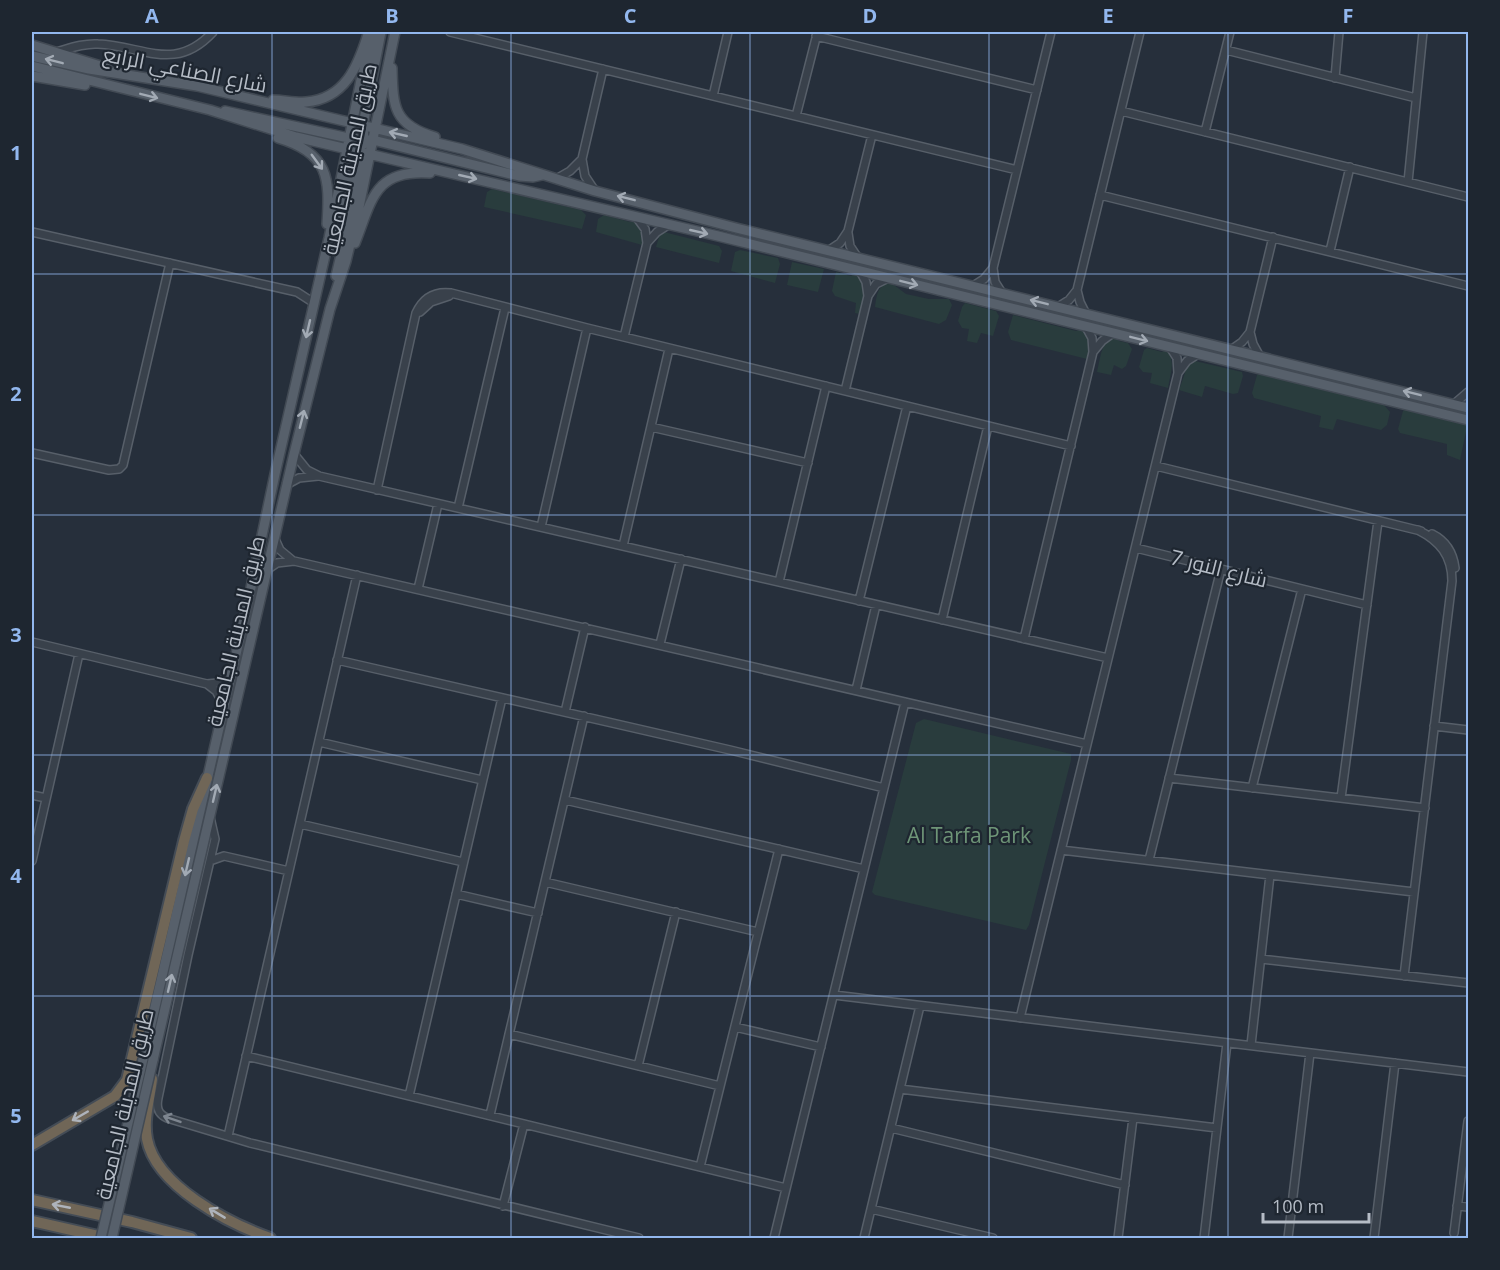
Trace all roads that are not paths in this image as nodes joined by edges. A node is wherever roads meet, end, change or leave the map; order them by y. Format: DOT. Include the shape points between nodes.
graph roads {
  1 [pos="213,32"];
  2 [pos="369,32"];
  3 [pos="375,32"];
  4 [pos="381,32"];
  5 [pos="396,32"];
  6 [pos="450,32"];
  7 [pos="729,32"];
  8 [pos="1051,32"];
  9 [pos="1140,32"];
  10 [pos="1230,32"];
  11 [pos="1340,32"];
  12 [pos="1423,32"];
  13 [pos="817,34"];
  14 [pos="482,35"];
  15 [pos="32,45"];
  16 [pos="1226,50"];
  17 [pos="56,52"];
  18 [pos="390,54"];
  19 [pos="32,56"];
  20 [pos="32,66"];
  21 [pos="603,69"];
  22 [pos="126,75"];
  23 [pos="32,76"];
  24 [pos="1335,78"];
  25 [pos="116,87"];
  26 [pos="1037,90"];
  27 [pos="713,96"];
  28 [pos="1416,98"];
  29 [pos="256,101"];
  30 [pos="210,110"];
  31 [pos="226,111"];
  32 [pos="1121,111"];
  33 [pos="796,116"];
  34 [pos="331,118"];
  35 [pos="376,128"];
  36 [pos="1206,132"];
  37 [pos="872,135"];
  38 [pos="350,138"];
  39 [pos="364,138"];
  40 [pos="348,149"];
  41 [pos="462,149"];
  42 [pos="582,159"];
  43 [pos="1350,167"];
  44 [pos="1017,170"];
  45 [pos="448,172"];
  46 [pos="342,174"];
  47 [pos="542,175"];
  48 [pos="555,179"];
  49 [pos="1408,182"];
  50 [pos="595,191"];
  51 [pos="1100,195"];
  52 [pos="1468,197"];
  53 [pos="637,218"];
  54 [pos="668,225"];
  55 [pos="848,231"];
  56 [pos="32,232"];
  57 [pos="1273,237"];
  58 [pos="329,238"];
  59 [pos="647,243"];
  60 [pos="768,249"];
  61 [pos="824,250"];
  62 [pos="1330,252"];
  63 [pos="858,258"];
  64 [pos="346,261"];
  65 [pos="170,263"];
  66 [pos="337,268"];
  67 [pos="993,268"];
  68 [pos="860,271"];
  69 [pos="889,278"];
  70 [pos="338,284"];
  71 [pos="973,286"];
  72 [pos="1468,286"];
  73 [pos="318,287"];
  74 [pos="1077,290"];
  75 [pos="297,292"];
  76 [pos="1002,293"];
  77 [pos="868,296"];
  78 [pos="314,303"];
  79 [pos="1059,307"];
  80 [pos="506,308"];
  81 [pos="1086,314"];
  82 [pos="1086,327"];
  83 [pos="587,328"];
  84 [pos="1250,332"];
  85 [pos="1113,333"];
  86 [pos="624,337"];
  87 [pos="1170,347"];
  88 [pos="669,349"];
  89 [pos="1232,349"];
  90 [pos="1093,352"];
  91 [pos="1198,354"];
  92 [pos="1259,355"];
  93 [pos="1291,363"];
  94 [pos="1254,367"];
  95 [pos="1178,373"];
  96 [pos="826,386"];
  97 [pos="845,391"];
  98 [pos="1468,392"];
  99 [pos="1454,404"];
  100 [pos="907,406"];
  101 [pos="1468,408"];
  102 [pos="1468,420"];
  103 [pos="988,426"];
  104 [pos="651,427"];
  105 [pos="1071,446"];
  106 [pos="32,453"];
  107 [pos="294,454"];
  108 [pos="807,464"];
  109 [pos="1156,466"];
  110 [pos="320,476"];
  111 [pos="286,485"];
  112 [pos="377,490"];
  113 [pos="438,504"];
  114 [pos="458,508"];
  115 [pos="1378,521"];
  116 [pos="541,527"];
  117 [pos="274,538"];
  118 [pos="623,546"];
  119 [pos="1136,549"];
  120 [pos="681,559"];
  121 [pos="294,561"];
  122 [pos="268,569"];
  123 [pos="1221,569"];
  124 [pos="357,575"];
  125 [pos="779,582"];
  126 [pos="418,589"];
  127 [pos="1302,589"];
  128 [pos="860,601"];
  129 [pos="876,605"];
  130 [pos="1367,605"];
  131 [pos="942,620"];
  132 [pos="585,627"];
  133 [pos="1024,639"];
  134 [pos="32,642"];
  135 [pos="660,644"];
  136 [pos="79,654"];
  137 [pos="1108,658"];
  138 [pos="337,660"];
  139 [pos="231,673"];
  140 [pos="207,684"];
  141 [pos="856,690"];
  142 [pos="502,698"];
  143 [pos="905,702"];
  144 [pos="224,706"];
  145 [pos="565,712"];
  146 [pos="584,716"];
  147 [pos="1434,726"];
  148 [pos="1468,730"];
  149 [pos="319,742"];
  150 [pos="1088,744"];
  151 [pos="207,778"];
  152 [pos="1169,778"];
  153 [pos="482,780"];
  154 [pos="884,788"];
  155 [pos="1252,788"];
  156 [pos="32,795"];
  157 [pos="46,798"];
  158 [pos="1341,798"];
  159 [pos="565,800"];
  160 [pos="1425,808"];
  161 [pos="210,817"];
  162 [pos="300,824"];
  163 [pos="213,845"];
  164 [pos="779,849"];
  165 [pos="1061,850"];
  166 [pos="224,856"];
  167 [pos="1149,860"];
  168 [pos="32,861"];
  169 [pos="210,861"];
  170 [pos="463,862"];
  171 [pos="864,868"];
  172 [pos="289,870"];
  173 [pos="1270,874"];
  174 [pos="545,882"];
  175 [pos="1414,892"];
  176 [pos="456,894"];
  177 [pos="676,912"];
  178 [pos="538,913"];
  179 [pos="758,932"];
  180 [pos="1262,959"];
  181 [pos="1404,976"];
  182 [pos="1468,983"];
  183 [pos="834,995"];
  184 [pos="920,1006"];
  185 [pos="1020,1018"];
  186 [pos="735,1027"];
  187 [pos="509,1034"];
  188 [pos="1227,1043"];
  189 [pos="1251,1045"];
  190 [pos="821,1047"];
  191 [pos="1310,1053"];
  192 [pos="246,1056"];
  193 [pos="148,1060"];
  194 [pos="1395,1063"];
  195 [pos="638,1066"];
  196 [pos="1468,1072"];
  197 [pos="720,1086"];
  198 [pos="900,1089"];
  199 [pos="409,1096"];
  200 [pos="490,1116"];
  201 [pos="1133,1118"];
  202 [pos="1468,1121"];
  203 [pos="524,1124"];
  204 [pos="891,1128"];
  205 [pos="1216,1128"];
  206 [pos="228,1136"];
  207 [pos="32,1145"];
  208 [pos="1466,1156"];
  209 [pos="700,1167"];
  210 [pos="1125,1185"];
  211 [pos="786,1188"];
  212 [pos="32,1200"];
  213 [pos="503,1206"];
  214 [pos="1457,1206"];
  215 [pos="1468,1207"];
  216 [pos="871,1209"];
  217 [pos="32,1221"];
  218 [pos="1454,1233"];
  219 [pos="101,1239"];
  220 [pos="107,1239"];
  221 [pos="112,1239"];
  222 [pos="191,1239"];
  223 [pos="270,1239"];
  224 [pos="639,1239"];
  225 [pos="774,1239"];
  226 [pos="864,1239"];
  227 [pos="993,1239"];
  228 [pos="1118,1239"];
  229 [pos="1204,1239"];
  230 [pos="1288,1239"];
  231 [pos="1374,1239"];
  1 -- 17 [label="street" via="199,45 179,54 158,55 96,44"];
  2 -- 29 [label="main road" via="350,79 330,96 304,102"];
  3 -- 39 [label="main road, طريق المدينة الجامعية" via="362,80"];
  4 -- 39 [label="main road"];
  5 -- 18 [label="main road, طريق المدينة الجامعية"];
  6 -- 14 [label="street"];
  7 -- 27 [label="street"];
  8 -- 26 [label="street"];
  9 -- 32 [label="street"];
  10 -- 16 [label="street"];
  11 -- 24 [label="street"];
  12 -- 28 [label="street"];
  13 -- 26 [label="street"];
  13 -- 33 [label="street"];
  14 -- 21 [label="street"];
  15 -- 17 [label="main road"];
  16 -- 24 [label="street"];
  16 -- 36 [label="street"];
  17 -- 22 [label="main road"];
  18 -- 35 [label="main road, طريق المدينة الجامعية"];
  18 -- 41 [label="main road" via="394,103 404,121"];
  22 -- 19 [label="main road, شارع الصناعي الرابع, one-way"];
  20 -- 25 [label="main road, شارع الصناعي الرابع"];
  21 -- 27 [label="street"];
  21 -- 42 [label="street"];
  22 -- 29 [label="main road, شارع الصناعي الرابع"];
  23 -- 25 [label="main road"];
  24 -- 28 [label="street"];
  25 -- 30 [label="main road, شارع الصناعي الرابع, one-way"];
  26 -- 44 [label="street"];
  27 -- 33 [label="street"];
  28 -- 49 [label="street"];
  29 -- 34 [label="main road, شارع الصناعي الرابع"];
  30 -- 31 [label="main road"];
  30 -- 40 [label="main road, شارع الصناعي الرابع" via="276,132"];
  30 -- 58 [label="main road, one-way" via="245,129 299,146 316,160 329,191"];
  31 -- 34 [label="main road" via="242,108 320,125"];
  31 -- 38 [label="main road"];
  32 -- 36 [label="street"];
  32 -- 51 [label="street"];
  33 -- 37 [label="street"];
  34 -- 39 [label="main road, شارع الصناعي الرابع"];
  35 -- 39 [label="main road"];
  41 -- 35 [label="main road, one-way"];
  36 -- 43 [label="street"];
  37 -- 44 [label="street"];
  37 -- 55 [label="street"];
  38 -- 39 [label="main road, طريق المدينة الجامعية"];
  38 -- 39 [label="main road"];
  38 -- 40 [label="main road, طريق المدينة الجامعية"];
  39 -- 40 [label="main road, شارع الصناعي الرابع"];
  39 -- 45 [label="main road"];
  39 -- 47 [label="main road" via="519,176"];
  39 -- 64 [label="main road, طريق المدينة الجامعية"];
  39 -- 66 [label="main road"];
  40 -- 46 [label="main road, طريق المدينة الجامعية"];
  41 -- 47 [label="main road"];
  42 -- 48 [label="street"];
  42 -- 50 [label="street" via="585,176"];
  43 -- 49 [label="street"];
  43 -- 62 [label="street"];
  44 -- 67 [label="street"];
  45 -- 53 [label="main road, one-way"];
  45 -- 64 [label="main road" via="413,172 387,182 369,202"];
  46 -- 58 [label="main road, طريق المدينة الجامعية"];
  46 -- 66 [label="main road" via="350,178 335,251"];
  47 -- 48 [label="main road"];
  48 -- 50 [label="main road"];
  49 -- 52 [label="street"];
  61 -- 50 [label="main road, one-way"];
  51 -- 57 [label="street"];
  51 -- 74 [label="street"];
  53 -- 54 [label="main road"];
  53 -- 59 [label="street" via="645,229"];
  54 -- 59 [label="street"];
  54 -- 60 [label="main road, one-way"];
  55 -- 61 [label="street" via="840,243"];
  55 -- 63 [label="street" via="850,246"];
  56 -- 65 [label="street"];
  57 -- 62 [label="street"];
  57 -- 84 [label="street"];
  58 -- 73 [label="main road, طريق المدينة الجامعية"];
  59 -- 86 [label="street"];
  60 -- 61 [label="main road" via="775,244"];
  60 -- 68 [label="main road"];
  61 -- 63 [label="main road"];
  62 -- 72 [label="street"];
  63 -- 71 [label="main road"];
  64 -- 70 [label="main road, طريق المدينة الجامعية"];
  65 -- 75 [label="street"];
  65 -- 106 [label="street" via="123,465 114,471"];
  66 -- 70 [label="main road"];
  67 -- 71 [label="street"];
  67 -- 76 [label="street"];
  68 -- 69 [label="main road"];
  68 -- 77 [label="street"];
  69 -- 77 [label="street" via="876,284"];
  69 -- 82 [label="main road, one-way"];
  107 -- 70 [label="main road, طريق المدينة الجامعية, one-way"];
  71 -- 76 [label="main road"];
  73 -- 75 [label="street"];
  73 -- 78 [label="main road, طريق المدينة الجامعية"];
  74 -- 79 [label="street"];
  74 -- 81 [label="street"];
  75 -- 78 [label="street"];
  79 -- 76 [label="main road, one-way"];
  77 -- 97 [label="street"];
  78 -- 139 [label="main road, طريق المدينة الجامعية, one-way"];
  79 -- 81 [label="main road"];
  80 -- 83 [label="street"];
  80 -- 112 [label="street" via="441,293 426,298 418,308"];
  80 -- 114 [label="street"];
  81 -- 89 [label="main road"];
  82 -- 85 [label="main road"];
  82 -- 90 [label="street"];
  83 -- 86 [label="street"];
  83 -- 116 [label="street"];
  84 -- 89 [label="street"];
  84 -- 92 [label="street"];
  85 -- 87 [label="main road, one-way"];
  85 -- 90 [label="street"];
  86 -- 88 [label="street"];
  87 -- 91 [label="main road"];
  87 -- 95 [label="street" via="1177,358"];
  88 -- 96 [label="street"];
  88 -- 104 [label="street"];
  89 -- 92 [label="main road"];
  90 -- 105 [label="street"];
  91 -- 94 [label="main road"];
  91 -- 95 [label="street"];
  92 -- 93 [label="main road"];
  93 -- 94 [label="main road" via="1289,369"];
  99 -- 93 [label="main road, one-way"];
  94 -- 102 [label="main road"];
  95 -- 109 [label="street"];
  96 -- 97 [label="street"];
  96 -- 108 [label="street"];
  97 -- 100 [label="street"];
  98 -- 99 [label="street"];
  99 -- 101 [label="main road"];
  100 -- 103 [label="street"];
  100 -- 128 [label="street"];
  103 -- 105 [label="street"];
  103 -- 131 [label="street"];
  104 -- 108 [label="street"];
  104 -- 118 [label="street"];
  105 -- 133 [label="street"];
  107 -- 110 [label="street" via="302,465"];
  107 -- 111 [label="main road, طريق المدينة الجامعية"];
  108 -- 125 [label="street"];
  109 -- 115 [label="street"];
  109 -- 119 [label="street"];
  110 -- 111 [label="street" via="299,478"];
  110 -- 112 [label="street"];
  111 -- 117 [label="main road, طريق المدينة الجامعية"];
  112 -- 113 [label="street"];
  113 -- 114 [label="street"];
  113 -- 126 [label="street"];
  114 -- 116 [label="street"];
  115 -- 130 [label="street"];
  115 -- 147 [label="street" via="1435,536 1446,545 1455,565"];
  116 -- 118 [label="street"];
  117 -- 121 [label="street" via="280,550"];
  117 -- 122 [label="main road, طريق المدينة الجامعية"];
  118 -- 120 [label="street"];
  119 -- 123 [label="street, شارع النور 7"];
  119 -- 137 [label="street"];
  120 -- 125 [label="street"];
  120 -- 135 [label="street"];
  121 -- 122 [label="street" via="277,563"];
  121 -- 124 [label="street"];
  161 -- 122 [label="main road, طريق المدينة الجامعية, one-way"];
  123 -- 127 [label="street, شارع النور 7"];
  123 -- 152 [label="street"];
  124 -- 126 [label="street"];
  124 -- 138 [label="street"];
  125 -- 128 [label="street"];
  126 -- 132 [label="street"];
  127 -- 130 [label="street, شارع النور 7"];
  127 -- 155 [label="street"];
  128 -- 129 [label="street"];
  129 -- 131 [label="street"];
  129 -- 141 [label="street"];
  130 -- 158 [label="street"];
  131 -- 133 [label="street"];
  132 -- 135 [label="street"];
  132 -- 145 [label="street"];
  133 -- 137 [label="street"];
  134 -- 136 [label="street"];
  135 -- 141 [label="street"];
  136 -- 140 [label="street"];
  136 -- 157 [label="street"];
  137 -- 150 [label="street"];
  138 -- 142 [label="street"];
  138 -- 149 [label="street"];
  139 -- 140 [label="street" via="218,683"];
  139 -- 144 [label="main road, طريق المدينة الجامعية"];
  140 -- 144 [label="street"];
  141 -- 143 [label="street"];
  142 -- 145 [label="street"];
  142 -- 153 [label="street"];
  143 -- 150 [label="street"];
  143 -- 154 [label="street"];
  144 -- 151 [label="main road, طريق المدينة الجامعية"];
  145 -- 146 [label="street"];
  146 -- 154 [label="street"];
  146 -- 159 [label="street"];
  147 -- 148 [label="street"];
  147 -- 160 [label="street"];
  149 -- 153 [label="street"];
  149 -- 162 [label="street"];
  150 -- 165 [label="street"];
  151 -- 193 [label="main road, طريق المدينة الجامعية, one-way"];
  151 -- 207 [label="highway, one-way" via="184,841 127,1080 115,1096"];
  152 -- 155 [label="street"];
  152 -- 167 [label="street"];
  153 -- 170 [label="street"];
  154 -- 171 [label="street"];
  155 -- 158 [label="street"];
  156 -- 157 [label="street"];
  157 -- 168 [label="street"];
  158 -- 160 [label="street"];
  159 -- 164 [label="street"];
  159 -- 174 [label="street"];
  160 -- 175 [label="street"];
  161 -- 163 [label="street" via="215,832"];
  193 -- 161 [label="main road, طريق المدينة الجامعية, one-way"];
  162 -- 170 [label="street"];
  162 -- 172 [label="street"];
  163 -- 166 [label="street"];
  163 -- 169 [label="street"];
  164 -- 171 [label="street"];
  164 -- 179 [label="street"];
  165 -- 167 [label="street"];
  165 -- 185 [label="street"];
  166 -- 169 [label="street"];
  166 -- 172 [label="street"];
  167 -- 173 [label="street"];
  206 -- 169 [label="street, one-way" via="167,1119 157,1107"];
  170 -- 176 [label="street"];
  171 -- 183 [label="street"];
  172 -- 192 [label="street"];
  173 -- 175 [label="street"];
  173 -- 180 [label="street"];
  174 -- 177 [label="street"];
  174 -- 178 [label="street"];
  175 -- 181 [label="street"];
  176 -- 178 [label="street"];
  176 -- 199 [label="street"];
  177 -- 179 [label="street"];
  177 -- 195 [label="street"];
  178 -- 187 [label="street"];
  179 -- 186 [label="street"];
  180 -- 181 [label="street"];
  180 -- 189 [label="street"];
  181 -- 182 [label="street"];
  183 -- 184 [label="street"];
  183 -- 190 [label="street"];
  184 -- 185 [label="street"];
  184 -- 198 [label="street"];
  185 -- 188 [label="street"];
  186 -- 190 [label="street"];
  186 -- 197 [label="street"];
  187 -- 195 [label="street"];
  187 -- 200 [label="street"];
  188 -- 189 [label="street"];
  188 -- 205 [label="street"];
  189 -- 191 [label="street"];
  190 -- 211 [label="street"];
  191 -- 194 [label="street"];
  191 -- 230 [label="street"];
  192 -- 199 [label="street"];
  192 -- 206 [label="street"];
  193 -- 219 [label="main road, طريق المدينة الجامعية, bridge"];
  193 -- 221 [label="main road, طريق المدينة الجامعية, bridge"];
  223 -- 193 [label="highway, one-way" via="206,1206 155,1161 145,1124"];
  194 -- 196 [label="street"];
  194 -- 231 [label="street"];
  195 -- 197 [label="street"];
  197 -- 209 [label="street"];
  198 -- 201 [label="street"];
  198 -- 204 [label="street"];
  199 -- 200 [label="street"];
  200 -- 203 [label="street"];
  201 -- 205 [label="street"];
  201 -- 210 [label="street"];
  202 -- 208 [label="street"];
  203 -- 209 [label="street"];
  203 -- 213 [label="street"];
  204 -- 210 [label="street"];
  204 -- 216 [label="street"];
  205 -- 229 [label="street"];
  206 -- 213 [label="street"];
  208 -- 214 [label="street"];
  209 -- 211 [label="street"];
  210 -- 228 [label="street"];
  211 -- 225 [label="street"];
  222 -- 212 [label="highway, one-way"];
  213 -- 224 [label="street"];
  214 -- 215 [label="street"];
  214 -- 218 [label="street"];
  216 -- 226 [label="street"];
  216 -- 227 [label="street"];
  217 -- 220 [label="highway"];
}
